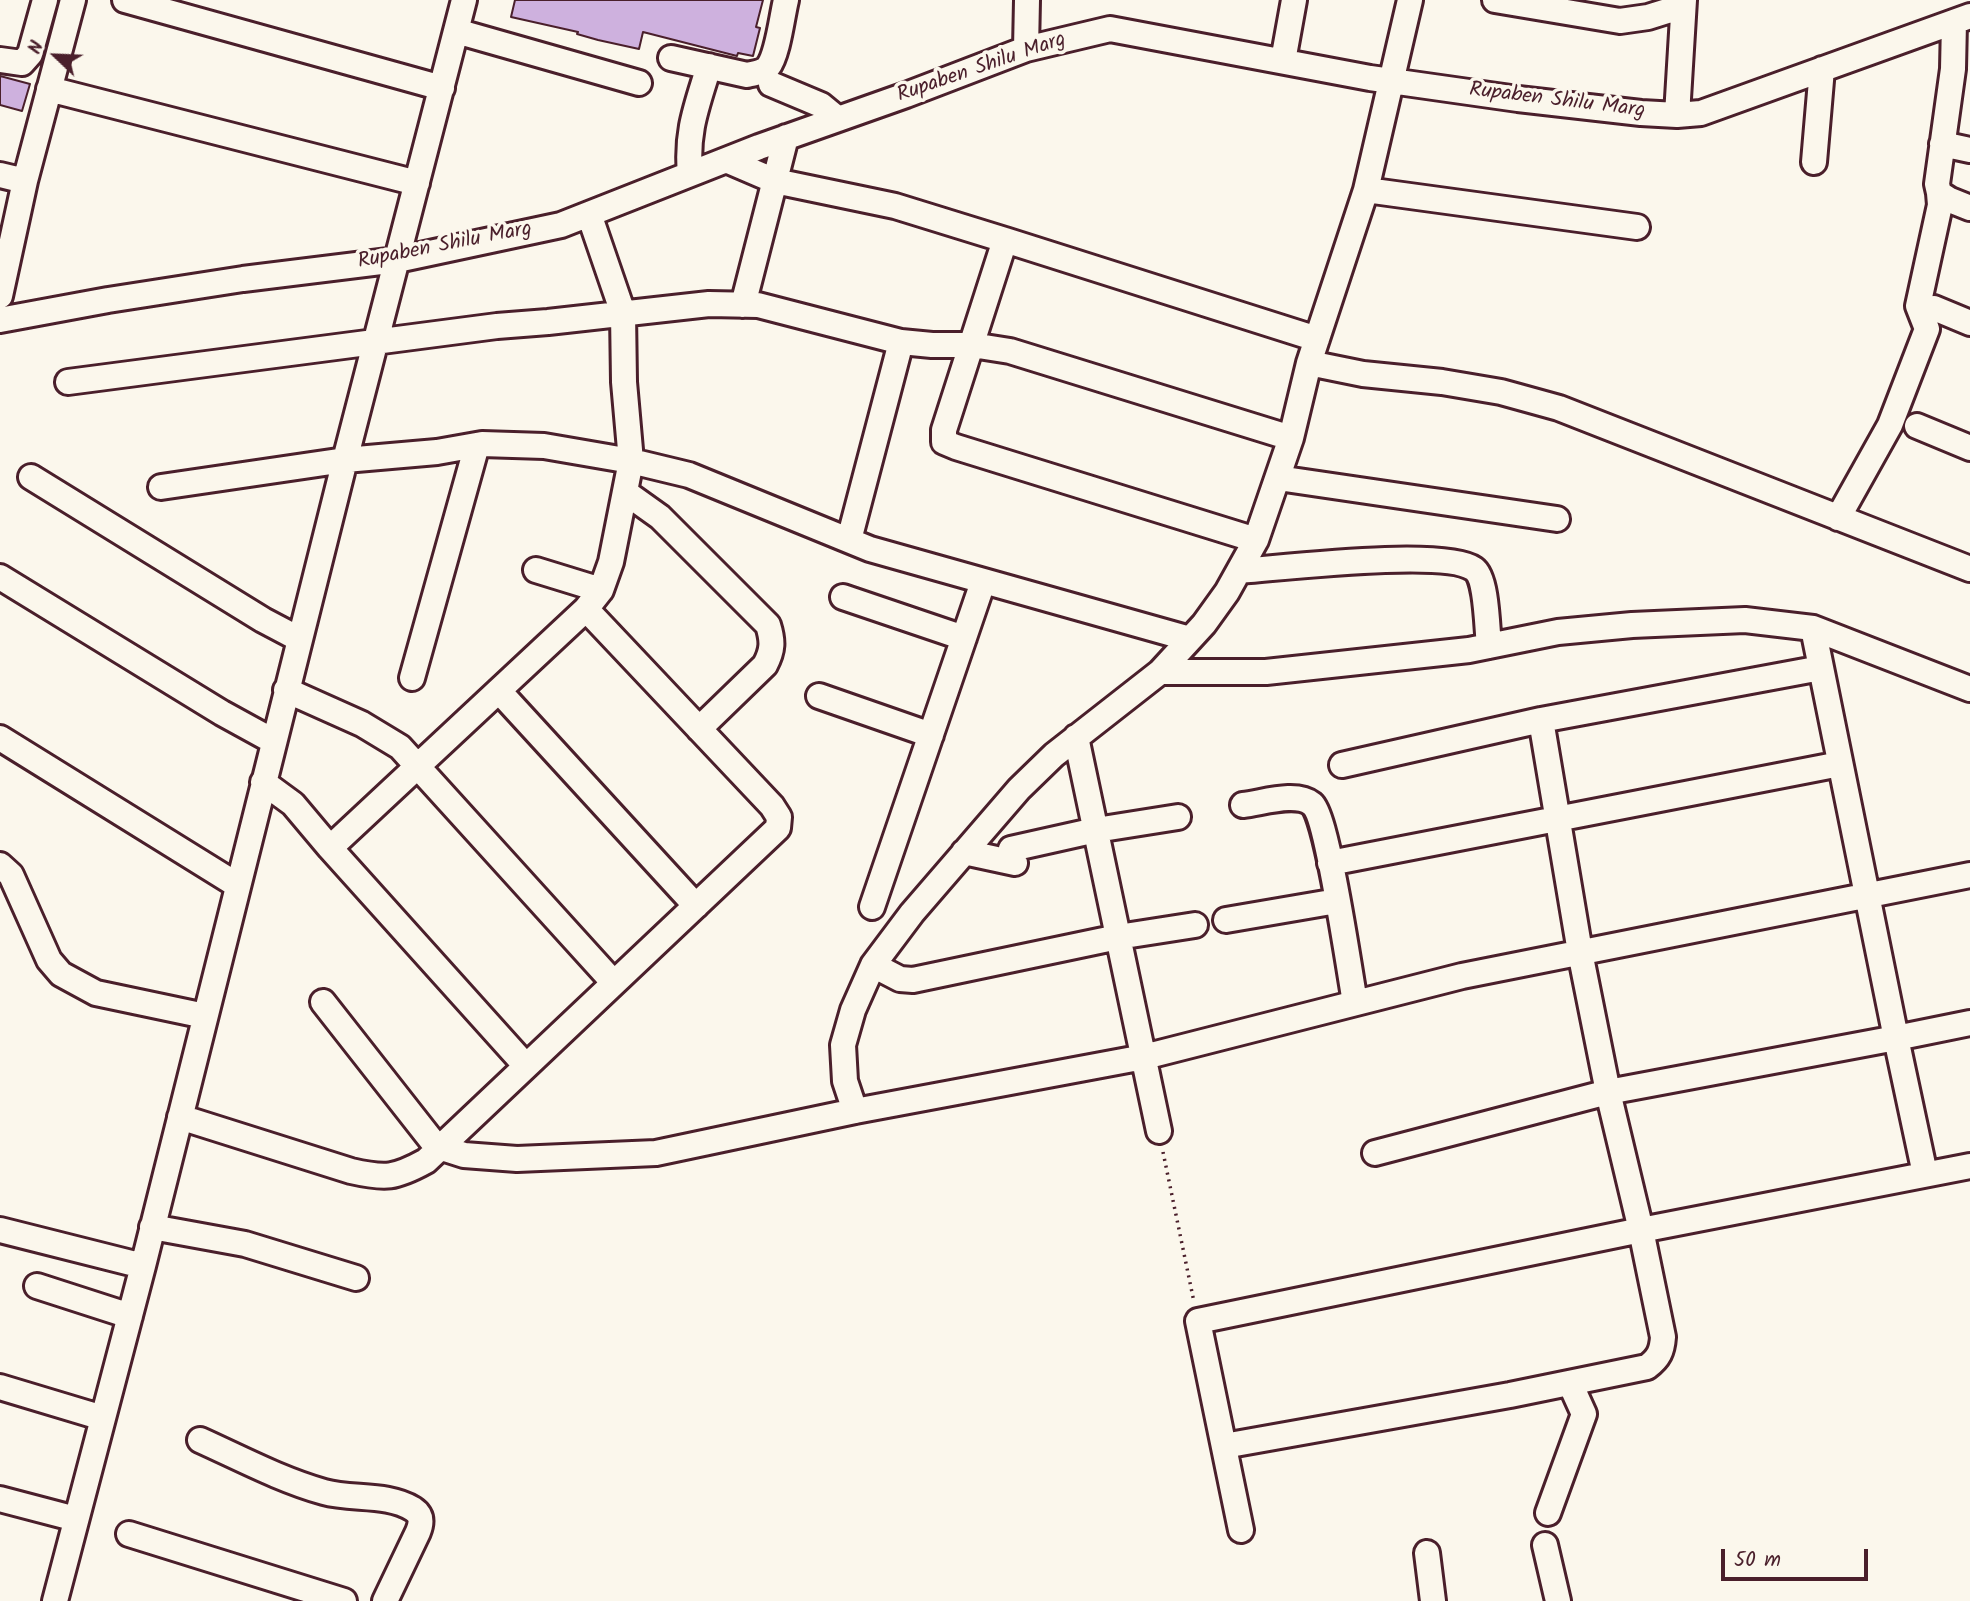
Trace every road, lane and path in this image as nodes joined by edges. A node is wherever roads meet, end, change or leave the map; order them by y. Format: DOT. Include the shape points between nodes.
graph roads {
  1 [pos="45,0"];
  2 [pos="72,0"];
  3 [pos="125,0"];
  4 [pos="464,0"];
  5 [pos="786,0"];
  6 [pos="1027,0"];
  7 [pos="1294,0"];
  8 [pos="1410,0"];
  9 [pos="1495,0"];
  10 [pos="1684,3"];
  11 [pos="1569,7"];
  12 [pos="1962,19"];
  13 [pos="456,32"];
  14 [pos="1026,50"];
  15 [pos="671,58"];
  16 [pos="0,60"];
  17 [pos="1283,61"];
  18 [pos="709,66"];
  19 [pos="1822,69"];
  20 [pos="1393,81"];
  21 [pos="639,83"];
  22 [pos="771,84"];
  23 [pos="442,88"];
  24 [pos="49,89"];
  25 [pos="1677,115"];
  26 [pos="838,119"];
  27 [pos="786,137"];
  28 [pos="1942,144"];
  29 [pos="1970,150"];
  30 [pos="726,160"];
  31 [pos="1814,162"];
  32 [pos="690,174"];
  33 [pos="0,175"];
  34 [pos="25,181"];
  35 [pos="775,181"];
  36 [pos="417,183"];
  37 [pos="1366,190"];
  38 [pos="1939,193"];
  39 [pos="1970,208"];
  40 [pos="589,214"];
  41 [pos="1637,228"];
  42 [pos="1005,240"];
  43 [pos="397,260"];
  44 [pos="0,296"];
  45 [pos="743,305"];
  46 [pos="1934,307"];
  47 [pos="623,313"];
  48 [pos="0,320"];
  49 [pos="1970,323"];
  50 [pos="1317,340"];
  51 [pos="377,341"];
  52 [pos="901,342"];
  53 [pos="972,345"];
  54 [pos="1309,363"];
  55 [pos="68,382"];
  56 [pos="1917,426"];
  57 [pos="1291,438"];
  58 [pos="477,444"];
  59 [pos="1970,448"];
  60 [pos="345,460"];
  61 [pos="631,461"];
  62 [pos="31,477"];
  63 [pos="1278,478"];
  64 [pos="161,487"];
  65 [pos="625,492"];
  66 [pos="1838,518"];
  67 [pos="1557,519"];
  68 [pos="849,540"];
  69 [pos="1256,540"];
  70 [pos="1970,569"];
  71 [pos="536,570"];
  72 [pos="1239,571"];
  73 [pos="0,577"];
  74 [pos="983,582"];
  75 [pos="601,590"];
  76 [pos="843,597"];
  77 [pos="586,609"];
  78 [pos="1813,628"];
  79 [pos="964,638"];
  80 [pos="299,639"];
  81 [pos="1190,639"];
  82 [pos="1489,646"];
  83 [pos="1821,668"];
  84 [pos="1160,672"];
  85 [pos="412,678"];
  86 [pos="1970,689"];
  87 [pos="286,690"];
  88 [pos="499,691"];
  89 [pos="819,696"];
  90 [pos="1541,720"];
  91 [pos="699,729"];
  92 [pos="931,735"];
  93 [pos="1076,737"];
  94 [pos="0,738"];
  95 [pos="273,741"];
  96 [pos="1840,764"];
  97 [pos="1342,765"];
  98 [pos="419,766"];
  99 [pos="263,782"];
  100 [pos="1243,805"];
  101 [pos="1178,817"];
  102 [pos="1557,817"];
  103 [pos="1096,830"];
  104 [pos="330,848"];
  105 [pos="964,852"];
  106 [pos="1331,863"];
  107 [pos="0,865"];
  108 [pos="1970,875"];
  109 [pos="237,885"];
  110 [pos="1866,895"];
  111 [pos="1338,901"];
  112 [pos="696,906"];
  113 [pos="872,907"];
  114 [pos="1226,919"];
  115 [pos="1195,925"];
  116 [pos="1118,937"];
  117 [pos="1580,952"];
  118 [pos="873,965"];
  119 [pos="614,983"];
  120 [pos="323,1002"];
  121 [pos="1355,1003"];
  122 [pos="205,1016"];
  123 [pos="1970,1023"];
  124 [pos="1896,1038"];
  125 [pos="1144,1057"];
  126 [pos="526,1066"];
  127 [pos="1608,1092"];
  128 [pos="855,1111"];
  129 [pos="180,1117"];
  130 [pos="1159,1131"];
  131 [pos="440,1147"];
  132 [pos="1375,1153"];
  133 [pos="1970,1166"];
  134 [pos="1925,1174"];
  135 [pos="152,1227"];
  136 [pos="0,1230"];
  137 [pos="1642,1230"];
  138 [pos="143,1266"];
  139 [pos="356,1278"];
  140 [pos="37,1286"];
  141 [pos="130,1315"];
  142 [pos="1198,1321"];
  143 [pos="1570,1383"];
  144 [pos="0,1387"];
  145 [pos="103,1418"];
  146 [pos="200,1440"];
  147 [pos="1224,1447"];
  148 [pos="0,1499"];
  149 [pos="1548,1513"];
  150 [pos="76,1519"];
  151 [pos="1241,1530"];
  152 [pos="129,1534"];
  153 [pos="1545,1545"];
  154 [pos="1427,1553"];
  155 [pos="55,1601"];
  156 [pos="344,1601"];
  157 [pos="384,1601"];
  158 [pos="1433,1601"];
  159 [pos="1558,1601"];
  1 -- 16 [label="street" via="30,54 22,63"];
  2 -- 24 [label="street"];
  3 -- 23 [label="street"];
  4 -- 13 [label="street"];
  5 -- 18 [label="street" via="768,67 747,75"];
  6 -- 14 [label="street"];
  7 -- 17 [label="street"];
  8 -- 20 [label="street"];
  9 -- 11 [label="street"];
  10 -- 11 [label="street" via="1648,17 1620,21"];
  10 -- 25 [label="street"];
  12 -- 19 [label="street, Rupaben Shilu Marg"];
  12 -- 28 [label="street"];
  13 -- 21 [label="street"];
  13 -- 23 [label="street"];
  14 -- 17 [label="street, Rupaben Shilu Marg" via="1110,29"];
  14 -- 26 [label="street, Rupaben Shilu Marg"];
  15 -- 18 [label="street"];
  17 -- 20 [label="street, Rupaben Shilu Marg"];
  18 -- 32 [label="street" via="690,130"];
  19 -- 25 [label="street, Rupaben Shilu Marg" via="1701,113"];
  19 -- 31 [label="street"];
  20 -- 25 [label="street, Rupaben Shilu Marg" via="1581,108"];
  20 -- 37 [label="street"];
  22 -- 26 [label="street" via="821,105"];
  23 -- 36 [label="street"];
  24 -- 34 [label="street"];
  24 -- 36 [label="street"];
  26 -- 27 [label="street, Rupaben Shilu Marg"];
  27 -- 30 [label="street, Rupaben Shilu Marg"];
  27 -- 35 [label="street"];
  28 -- 29 [label="street"];
  28 -- 38 [label="street"];
  30 -- 32 [label="street, Rupaben Shilu Marg"];
  30 -- 35 [label="street"];
  32 -- 40 [label="street, Rupaben Shilu Marg"];
  33 -- 34 [label="street"];
  34 -- 44 [label="street"];
  35 -- 42 [label="street" via="895,206"];
  35 -- 45 [label="street"];
  36 -- 43 [label="street"];
  37 -- 41 [label="street"];
  37 -- 50 [label="street"];
  38 -- 39 [label="street"];
  38 -- 66 [label="street" via="1918,306 1927,329 1890,425"];
  40 -- 43 [label="street, Rupaben Shilu Marg" via="561,225"];
  40 -- 47 [label="street"];
  42 -- 50 [label="street"];
  42 -- 53 [label="street"];
  43 -- 48 [label="street, Rupaben Shilu Marg" via="216,283"];
  43 -- 51 [label="street"];
  45 -- 47 [label="street"];
  45 -- 52 [label="street"];
  46 -- 49 [label="street"];
  47 -- 51 [label="street"];
  47 -- 61 [label="street"];
  50 -- 54 [label="street"];
  51 -- 55 [label="street"];
  51 -- 60 [label="street"];
  52 -- 53 [label="street"];
  52 -- 68 [label="street"];
  53 -- 57 [label="street" via="1010,351"];
  53 -- 69 [label="street" via="944,442"];
  54 -- 57 [label="street"];
  54 -- 66 [label="street" via="1501,392 1559,408"];
  56 -- 59 [label="street"];
  57 -- 63 [label="street"];
  58 -- 60 [label="street"];
  58 -- 61 [label="street" via="544,446"];
  58 -- 85 [label="street"];
  60 -- 64 [label="street"];
  60 -- 80 [label="street"];
  61 -- 65 [label="street"];
  61 -- 68 [label="street" via="689,475"];
  62 -- 80 [label="street"];
  63 -- 67 [label="street"];
  63 -- 69 [label="street"];
  65 -- 75 [label="street"];
  65 -- 91 [label="street" via="660,517 771,633 771,654 765,666"];
  66 -- 70 [label="street"];
  68 -- 74 [label="street"];
  69 -- 72 [label="street"];
  71 -- 75 [label="street"];
  72 -- 81 [label="street"];
  72 -- 82 [label="street" via="1406,559 1459,564 1475,569 1482,579"];
  73 -- 95 [label="street"];
  74 -- 79 [label="street"];
  74 -- 81 [label="street"];
  75 -- 77 [label="street"];
  76 -- 79 [label="street"];
  77 -- 88 [label="street"];
  77 -- 91 [label="street"];
  78 -- 82 [label="street" via="1745,620 1632,625 1558,632"];
  78 -- 83 [label="street"];
  78 -- 86 [label="street"];
  79 -- 92 [label="street"];
  80 -- 87 [label="street"];
  81 -- 84 [label="street"];
  82 -- 84 [label="street" via="1266,672"];
  83 -- 90 [label="street"];
  83 -- 96 [label="street"];
  84 -- 93 [label="street"];
  87 -- 95 [label="street"];
  87 -- 98 [label="street" via="380,734"];
  88 -- 98 [label="street"];
  88 -- 112 [label="street"];
  89 -- 92 [label="street"];
  90 -- 97 [label="street"];
  90 -- 102 [label="street"];
  91 -- 112 [label="street" via="779,817 778,828 770,837"];
  92 -- 113 [label="street"];
  93 -- 103 [label="street"];
  93 -- 105 [label="street" via="1019,789"];
  94 -- 109 [label="street"];
  95 -- 99 [label="street"];
  96 -- 102 [label="street"];
  96 -- 110 [label="street"];
  98 -- 104 [label="street"];
  98 -- 119 [label="street"];
  99 -- 104 [label="street" via="293,804"];
  99 -- 109 [label="street"];
  100 -- 106 [label="street" via="1290,799 1314,806"];
  101 -- 103 [label="street"];
  102 -- 106 [label="street"];
  102 -- 117 [label="street"];
  103 -- 105 [label="street" via="1013,856"];
  103 -- 116 [label="street"];
  104 -- 126 [label="street"];
  105 -- 118 [label="street"];
  106 -- 111 [label="street"];
  107 -- 122 [label="street" via="11,875 49,960 61,974 96,993"];
  108 -- 110 [label="street"];
  109 -- 122 [label="street"];
  110 -- 117 [label="street"];
  110 -- 124 [label="street"];
  111 -- 114 [label="street"];
  111 -- 121 [label="street"];
  112 -- 119 [label="street"];
  115 -- 116 [label="street"];
  116 -- 118 [label="street" via="913,980 900,979"];
  116 -- 125 [label="street"];
  117 -- 121 [label="street"];
  117 -- 127 [label="street"];
  118 -- 128 [label="street" via="843,1045 845,1081"];
  119 -- 126 [label="street"];
  120 -- 131 [label="street"];
  121 -- 125 [label="street"];
  122 -- 129 [label="street"];
  123 -- 124 [label="street"];
  124 -- 127 [label="street"];
  124 -- 134 [label="street"];
  125 -- 128 [label="street"];
  125 -- 130 [label="street"];
  126 -- 131 [label="street"];
  127 -- 132 [label="street"];
  127 -- 137 [label="street"];
  128 -- 131 [label="street" via="656,1153 517,1159 464,1155"];
  129 -- 131 [label="street" via="378,1177 402,1174"];
  129 -- 135 [label="street"];
  130 -- 142 [label="path"];
  133 -- 134 [label="street"];
  134 -- 137 [label="street"];
  135 -- 138 [label="street"];
  135 -- 139 [label="street" via="244,1244"];
  136 -- 138 [label="street"];
  137 -- 142 [label="street"];
  137 -- 143 [label="street" via="1662,1350 1647,1367"];
  138 -- 141 [label="street"];
  140 -- 141 [label="street"];
  141 -- 145 [label="street"];
  142 -- 147 [label="street"];
  143 -- 147 [label="street"];
  143 -- 149 [label="street" via="1584,1415"];
  144 -- 145 [label="street"];
  145 -- 150 [label="street"];
  146 -- 157 [label="street" via="302,1485 380,1499 419,1513 422,1523"];
  147 -- 151 [label="street"];
  148 -- 150 [label="street"];
  150 -- 155 [label="street"];
  152 -- 156 [label="street"];
  153 -- 159 [label="street"];
  154 -- 158 [label="street"];
}
